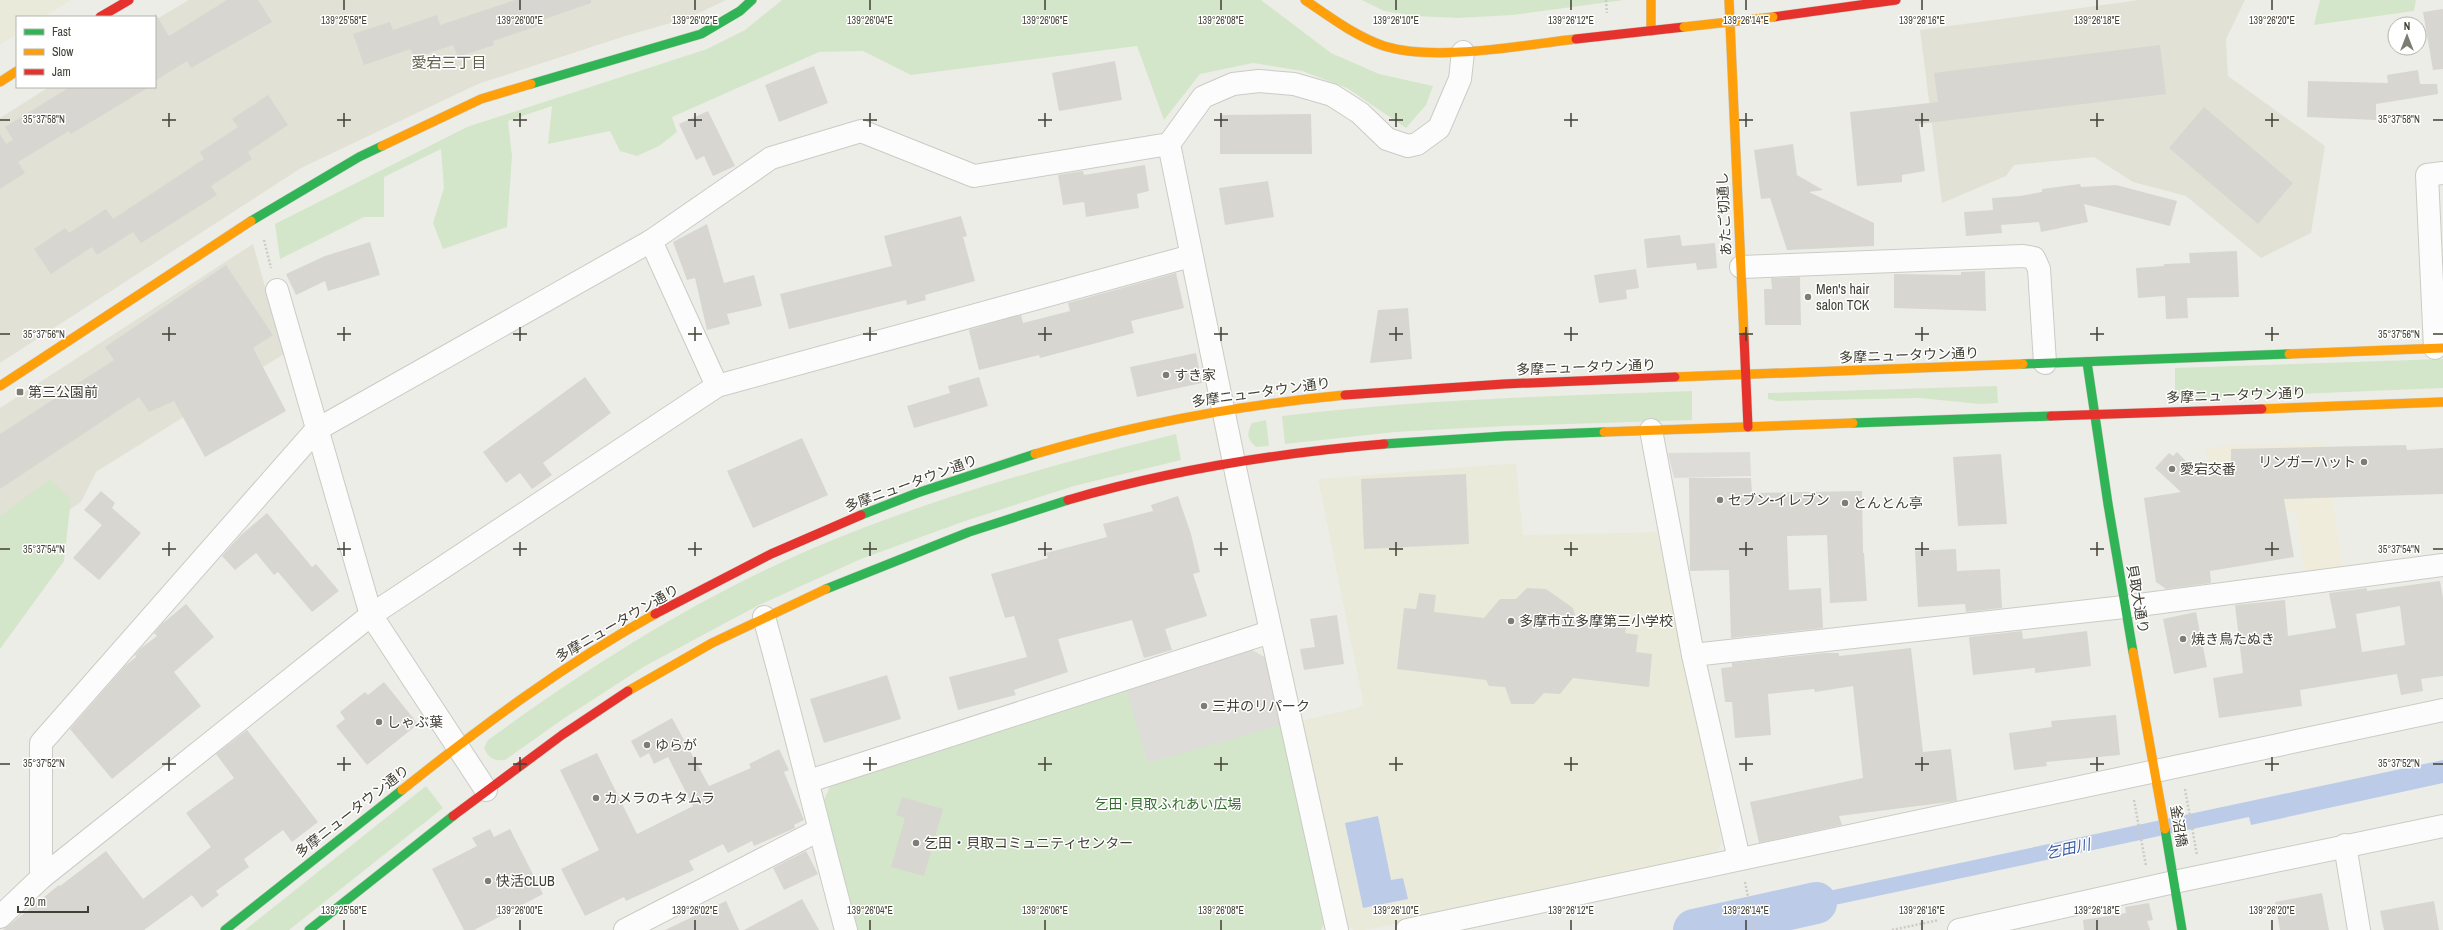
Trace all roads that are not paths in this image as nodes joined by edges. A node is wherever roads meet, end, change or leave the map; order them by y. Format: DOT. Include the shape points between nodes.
graph roads {
  1 [pos="129,0"];
  2 [pos="752,0"];
  3 [pos="1305,0"];
  4 [pos="1651,0"];
  5 [pos="1729,0"];
  6 [pos="1896,0"];
  7 [pos="102,16"];
  8 [pos="1651,31"];
  9 [pos="1463,52"];
  10 [pos="16,72"];
  11 [pos="0,82"];
  12 [pos="1169,144"];
  13 [pos="2443,173"];
  14 [pos="651,241"];
  15 [pos="1191,256"];
  16 [pos="1741,266"];
  17 [pos="278,290"];
  18 [pos="2439,348"];
  19 [pos="2088,362"];
  20 [pos="2045,363"];
  21 [pos="1746,375"];
  22 [pos="0,386"];
  23 [pos="717,386"];
  24 [pos="2443,402"];
  25 [pos="1223,410"];
  26 [pos="2094,415"];
  27 [pos="1748,427"];
  28 [pos="316,430"];
  29 [pos="1651,430"];
  30 [pos="1234,462"];
  31 [pos="2443,565"];
  32 [pos="2124,607"];
  33 [pos="372,615"];
  34 [pos="764,617"];
  35 [pos="1270,632"];
  36 [pos="1693,655"];
  37 [pos="2443,710"];
  38 [pos="456,746"];
  39 [pos="2157,780"];
  40 [pos="809,781"];
  41 [pos="486,790"];
  42 [pos="2443,826"];
  43 [pos="819,830"];
  44 [pos="2345,845"];
  45 [pos="1739,859"];
  46 [pos="2173,876"];
  47 [pos="40,878"];
  48 [pos="0,917"];
  49 [pos="1998,926"];
  50 [pos="225,930"];
  51 [pos="309,930"];
  52 [pos="625,930"];
  53 [pos="846,930"];
  54 [pos="1336,930"];
  55 [pos="1407,930"];
  56 [pos="1959,930"];
  57 [pos="2182,930"];
  58 [pos="2359,930"];
  1 -- 7 [label="main road"];
  2 -- 22 [label="main road" via="740,11 701,34 481,99 358,157 257,217"];
  3 -- 9 [label="main road" via="1351,31 1386,46 1420,51"];
  4 -- 8 [label="main road"];
  5 -- 16 [label="main road, あたご切通し"];
  6 -- 8 [label="main road, bridge"];
  8 -- 9 [label="main road"];
  9 -- 12 [label="street" via="1460,79 1439,128 1417,144 1408,146 1387,139 1360,113 1332,95 1294,84 1259,81 1233,84 1203,96"];
  10 -- 11 [label="main road"];
  12 -- 14 [label="street" via="974,176 860,130 771,158"];
  12 -- 15 [label="street"];
  13 -- 18 [label="street" via="2427,175"];
  14 -- 23 [label="street"];
  14 -- 28 [label="street"];
  15 -- 23 [label="street"];
  15 -- 25 [label="street"];
  16 -- 20 [label="street" via="2023,256 2034,258 2039,269"];
  16 -- 21 [label="main road, あたご切通し"];
  17 -- 28 [label="street"];
  18 -- 19 [label="main road, 多摩ニュータウン通り"];
  19 -- 20 [label="main road, 多摩ニュータウン通り"];
  19 -- 26 [label="main road, 貝取大通り"];
  20 -- 21 [label="main road, 多摩ニュータウン通り"];
  21 -- 25 [label="main road, 多摩ニュータウン通り" via="1364,392"];
  21 -- 27 [label="main road, あたご切通し"];
  23 -- 33 [label="street"];
  24 -- 26 [label="main road, 多摩ニュータウン通り"];
  25 -- 30 [label="street"];
  25 -- 38 [label="main road, 多摩ニュータウン通り" via="1162,422 1050,450 945,482 850,519 740,570 630,628 547,680"];
  26 -- 27 [label="main road, 多摩ニュータウン通り"];
  26 -- 32 [label="main road, 貝取大通り"];
  27 -- 29 [label="main road, 多摩ニュータウン通り"];
  28 -- 33 [label="street"];
  28 -- 47 [label="street" via="41,743"];
  29 -- 30 [label="main road, 多摩ニュータウン通り" via="1397,443"];
  29 -- 36 [label="street"];
  30 -- 34 [label="main road, 多摩ニュータウン通り" via="1077,498 967,531 865,572"];
  30 -- 35 [label="street"];
  31 -- 32 [label="street"];
  32 -- 36 [label="street"];
  32 -- 39 [label="main road, 貝取大通り"];
  33 -- 38 [label="street"];
  33 -- 47 [label="street"];
  34 -- 40 [label="street"];
  34 -- 41 [label="main road, 多摩ニュータウン通り" via="653,676 570,730"];
  35 -- 40 [label="street"];
  35 -- 54 [label="street"];
  36 -- 45 [label="street"];
  37 -- 39 [label="street"];
  38 -- 41 [label="street"];
  38 -- 50 [label="main road, 多摩ニュータウン通り"];
  39 -- 45 [label="street"];
  39 -- 46 [label="main road, 釜沼橋"];
  40 -- 43 [label="street"];
  41 -- 51 [label="main road, 多摩ニュータウン通り"];
  42 -- 44 [label="street"];
  43 -- 52 [label="street"];
  43 -- 53 [label="street"];
  44 -- 46 [label="street"];
  44 -- 58 [label="street"];
  45 -- 55 [label="street"];
  46 -- 49 [label="street"];
  46 -- 57 [label="main road"];
  47 -- 48 [label="street"];
  49 -- 56 [label="street"];
}
